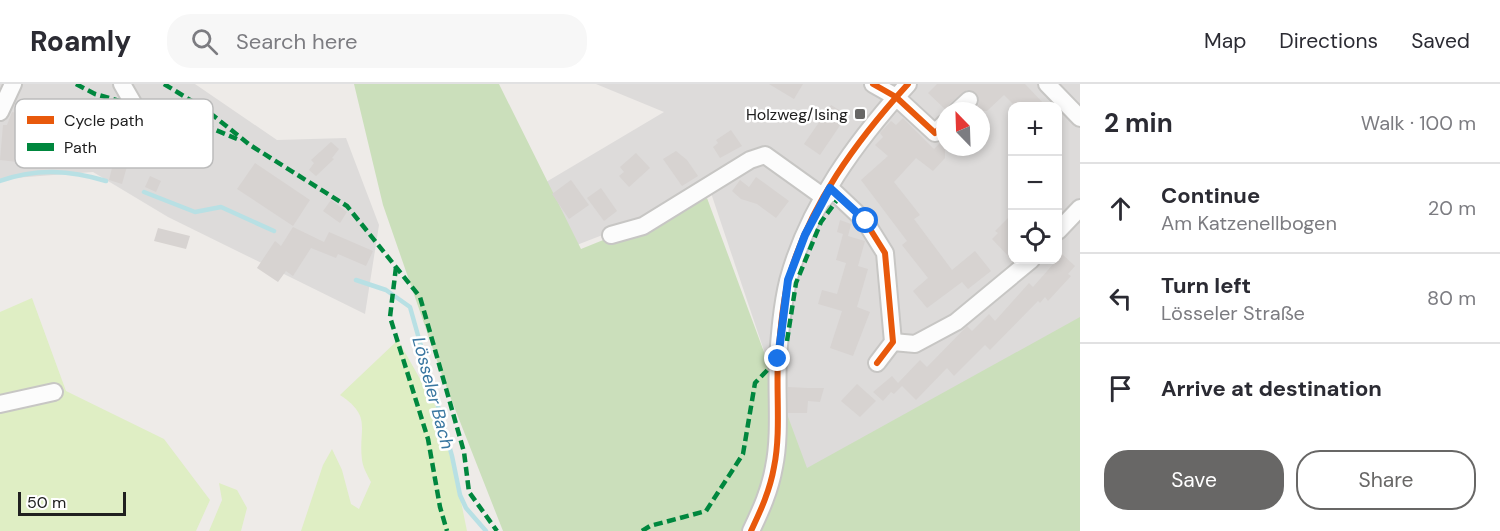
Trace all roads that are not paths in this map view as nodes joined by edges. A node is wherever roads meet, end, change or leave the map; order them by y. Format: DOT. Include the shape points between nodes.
graph roads {
  1 [pos="13,84"];
  2 [pos="122,84"];
  3 [pos="873,84"];
  4 [pos="908,84"];
  5 [pos="1047,84"];
  6 [pos="896,97"];
  7 [pos="131,99"];
  8 [pos="0,112"];
  9 [pos="1080,118"];
  10 [pos="936,132"];
  11 [pos="827,193"];
  12 [pos="1080,208"];
  13 [pos="1062,227"];
  14 [pos="611,235"];
  15 [pos="1026,264"];
  16 [pos="893,342"];
  17 [pos="877,363"];
  18 [pos="54,392"];
  19 [pos="0,404"];
  20 [pos="751,531"];
  1 -- 8 [label="street"];
  2 -- 7 [label="street"];
  3 -- 6 [label="street"];
  4 -- 6 [label="street"];
  5 -- 9 [label="street"];
  6 -- 10 [label="street"];
  6 -- 11 [label="street" via="857,142"];
  11 -- 14 [label="street" via="765,155 750,160 643,226"];
  11 -- 16 [label="street" via="866,221 885,253"];
  11 -- 20 [label="street" via="788,280 778,359 775,465 763,507"];
  12 -- 13 [label="street"];
  15 -- 16 [label="street" via="956,322 915,344"];
  16 -- 17 [label="street"];
  18 -- 19 [label="street"];
}
